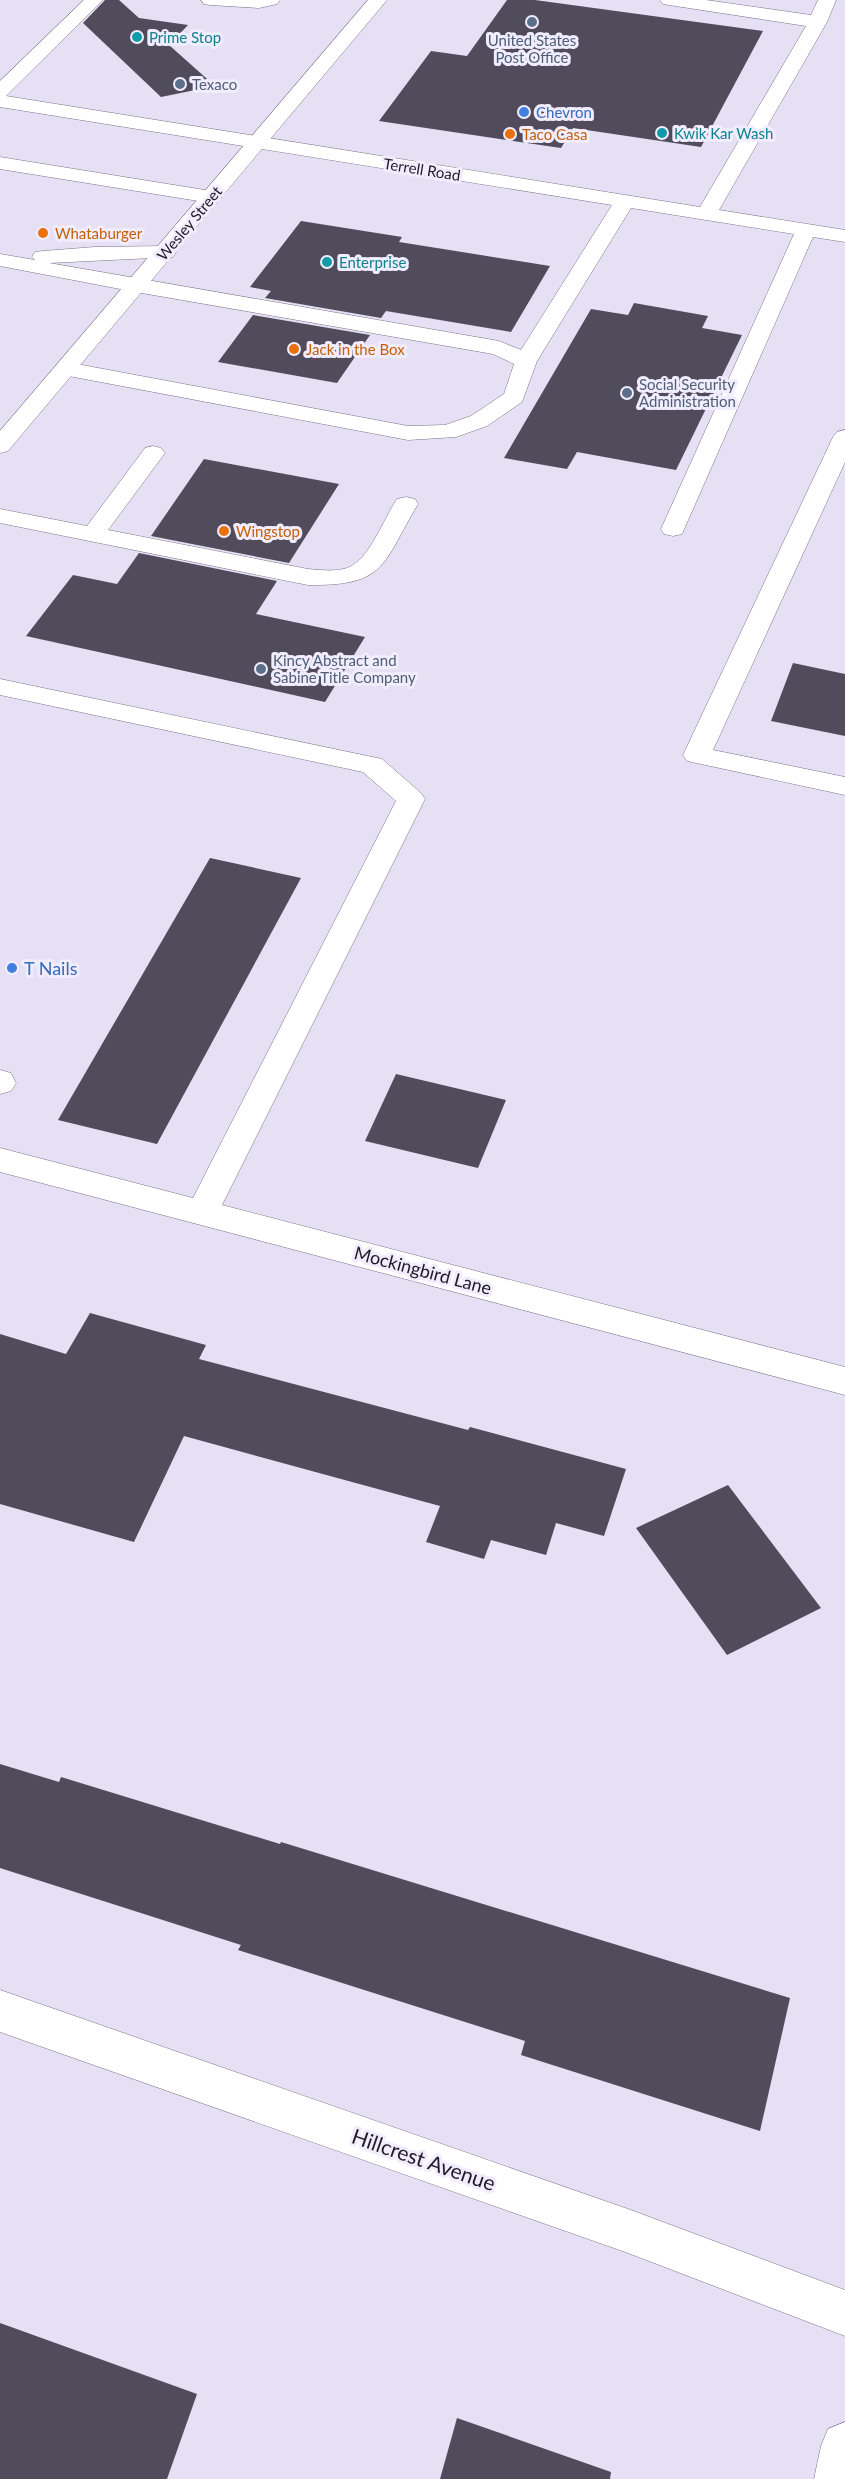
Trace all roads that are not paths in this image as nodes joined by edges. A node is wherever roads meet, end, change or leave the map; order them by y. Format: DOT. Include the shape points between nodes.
graph roads {
  1 [pos="94,0"];
  2 [pos="210,0"];
  3 [pos="271,0"];
  4 [pos="378,0"];
  5 [pos="669,0"];
  6 [pos="827,0"];
  7 [pos="818,22"];
  8 [pos="3,103"];
  9 [pos="257,142"];
  10 [pos="0,163"];
  11 [pos="212,197"];
  12 [pos="625,201"];
  13 [pos="706,214"];
  14 [pos="806,230"];
  15 [pos="845,236"];
  16 [pos="0,249"];
  17 [pos="165,252"];
  18 [pos="10,268"];
  19 [pos="136,286"];
  20 [pos="526,361"];
  21 [pos="66,369"];
  22 [pos="4,436"];
  23 [pos="845,437"];
  24 [pos="153,453"];
  25 [pos="838,469"];
  26 [pos="406,504"];
  27 [pos="0,516"];
  28 [pos="673,529"];
  29 [pos="93,534"];
  30 [pos="0,687"];
  31 [pos="845,786"];
  32 [pos="0,1160"];
  33 [pos="202,1212"];
  34 [pos="845,1381"];
  35 [pos="0,2011"];
  36 [pos="845,2313"];
  37 [pos="845,2445"];
  38 [pos="838,2479"];
  1 -- 8 [label="street"];
  2 -- 3 [label="street"];
  4 -- 9 [label="street, Wesley Street"];
  5 -- 7 [label="street"];
  6 -- 7 [label="street"];
  7 -- 13 [label="street"];
  8 -- 9 [label="street, Terrell Road"];
  9 -- 11 [label="street, Wesley Street"];
  9 -- 12 [label="street, Terrell Road"];
  10 -- 11 [label="street"];
  11 -- 17 [label="street, Wesley Street"];
  12 -- 13 [label="street, Terrell Road"];
  12 -- 20 [label="street"];
  13 -- 14 [label="street, Terrell Road"];
  14 -- 15 [label="street, Terrell Road"];
  14 -- 28 [label="street"];
  16 -- 17 [label="street" via="37,257"];
  17 -- 19 [label="street, Wesley Street"];
  18 -- 19 [label="street"];
  19 -- 20 [label="street" via="499,348"];
  19 -- 21 [label="street, Wesley Street"];
  20 -- 21 [label="street" via="514,397 479,421 448,432 408,433"];
  21 -- 22 [label="street, Wesley Street"];
  23 -- 25 [label="street"];
  24 -- 29 [label="street"];
  25 -- 31 [label="street" via="697,755"];
  26 -- 29 [label="street" via="367,567 341,576 308,577"];
  27 -- 29 [label="street"];
  30 -- 33 [label="street" via="372,765 411,799"];
  32 -- 33 [label="street, Mockingbird Lane"];
  33 -- 34 [label="street, Mockingbird Lane"];
  35 -- 36 [label="street, Hillcrest Avenue" via="628,2231"];
  37 -- 38 [label="street"];
}
